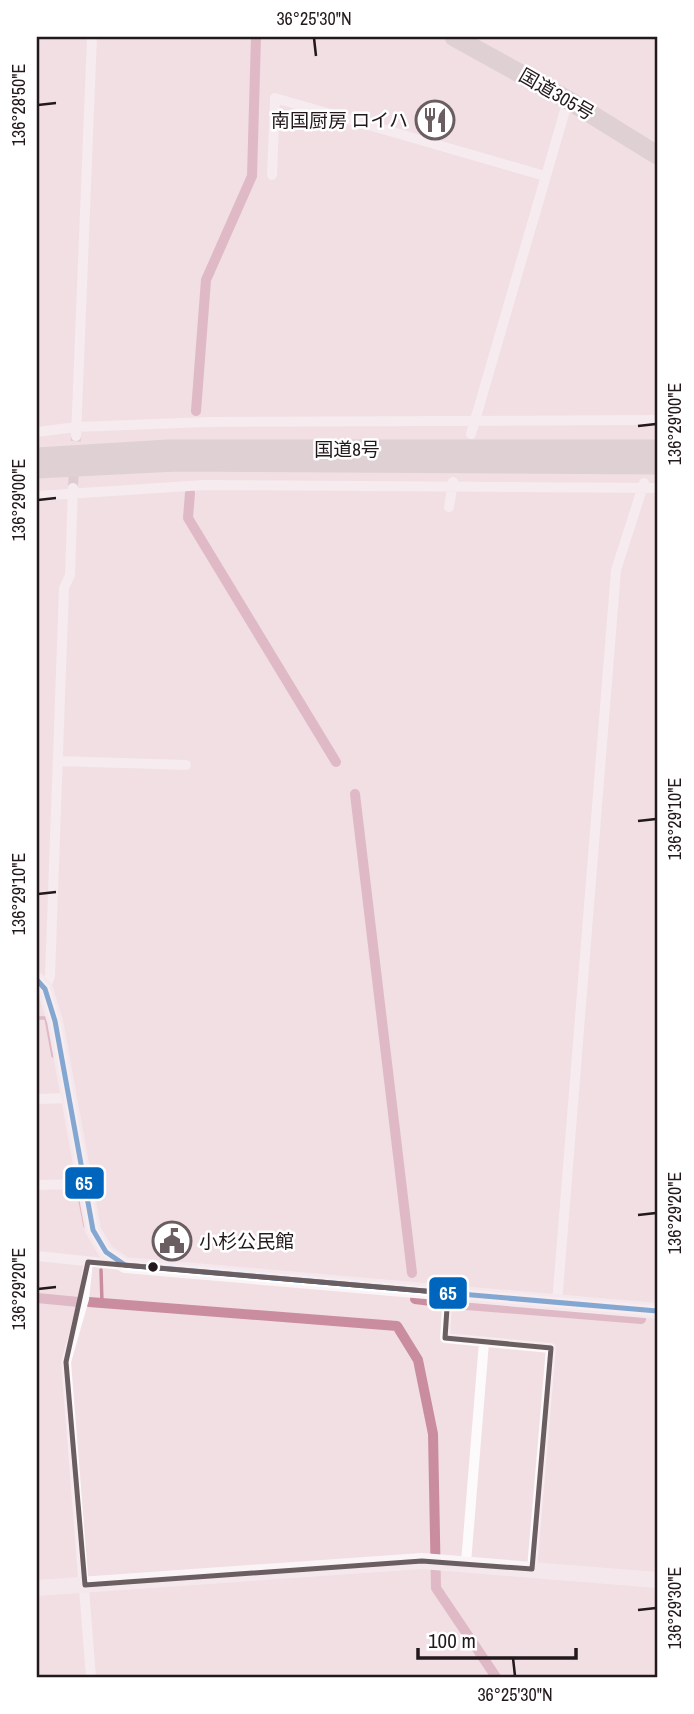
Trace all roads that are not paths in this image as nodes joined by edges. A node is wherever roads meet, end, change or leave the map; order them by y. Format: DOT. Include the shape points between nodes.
graph roads {
  1 [pos="92,37"];
  2 [pos="454,37"];
  3 [pos="568,100"];
  4 [pos="657,155"];
  5 [pos="272,175"];
  6 [pos="545,176"];
  7 [pos="657,421"];
  8 [pos="472,428"];
  9 [pos="37,432"];
  10 [pos="76,432"];
  11 [pos="657,439"];
  12 [pos="37,448"];
  13 [pos="540,449"];
  14 [pos="657,449"];
  15 [pos="37,457"];
  16 [pos="657,465"];
  17 [pos="560,466"];
  18 [pos="37,472"];
  19 [pos="72,475"];
  20 [pos="648,482"];
  21 [pos="452,486"];
  22 [pos="657,488"];
  23 [pos="37,496"];
  24 [pos="449,507"];
  25 [pos="59,761"];
  26 [pos="186,765"];
  27 [pos="41,984"];
  28 [pos="70,1098"];
  29 [pos="37,1099"];
  30 [pos="84,1184"];
  31 [pos="37,1185"];
  32 [pos="37,1256"];
  33 [pos="88,1262"];
  34 [pos="125,1265"];
  35 [pos="448,1293"];
  36 [pos="557,1303"];
  37 [pos="657,1311"];
  38 [pos="484,1342"];
  39 [pos="466,1563"];
  40 [pos="533,1569"];
  41 [pos="657,1580"];
  42 [pos="85,1585"];
  43 [pos="37,1588"];
  44 [pos="91,1677"];
  1 -- 10 [label="street"];
  2 -- 3 [label="highway, 国道305号"];
  3 -- 4 [label="highway, 国道305号"];
  3 -- 6 [label="street"];
  5 -- 6 [label="street" via="275,98"];
  6 -- 8 [label="street"];
  7 -- 8 [label="street"];
  8 -- 10 [label="street" via="208,422"];
  9 -- 10 [label="street"];
  11 -- 13 [label="highway"];
  12 -- 19 [label="highway"];
  13 -- 14 [label="highway, 国道8号"];
  13 -- 19 [label="highway, 国道8号" via="168,449"];
  15 -- 19 [label="highway, 国道8号"];
  16 -- 17 [label="highway, 国道8号"];
  17 -- 19 [label="highway, 国道8号" via="177,462"];
  17 -- 20 [label="highway" via="575,475"];
  18 -- 19 [label="highway"];
  19 -- 21 [label="street" via="204,485"];
  19 -- 23 [label="street"];
  19 -- 25 [label="street"];
  20 -- 21 [label="street"];
  20 -- 22 [label="street"];
  20 -- 36 [label="street" via="616,570"];
  21 -- 24 [label="street"];
  25 -- 26 [label="street"];
  25 -- 27 [label="street" via="50,976"];
  27 -- 28 [label="street"];
  28 -- 29 [label="street"];
  28 -- 30 [label="street"];
  30 -- 31 [label="street"];
  30 -- 34 [label="street" via="93,1230 106,1252"];
  32 -- 33 [label="street"];
  33 -- 34 [label="street"];
  33 -- 42 [label="street" via="84,1299 65,1363"];
  34 -- 35 [label="street"];
  35 -- 36 [label="street"];
  35 -- 38 [label="street" via="445,1338"];
  36 -- 37 [label="street"];
  38 -- 39 [label="street"];
  38 -- 40 [label="street" via="551,1348"];
  39 -- 40 [label="street"];
  39 -- 42 [label="street" via="433,1561"];
  40 -- 41 [label="street"];
  42 -- 43 [label="street"];
  42 -- 44 [label="street"];
}
